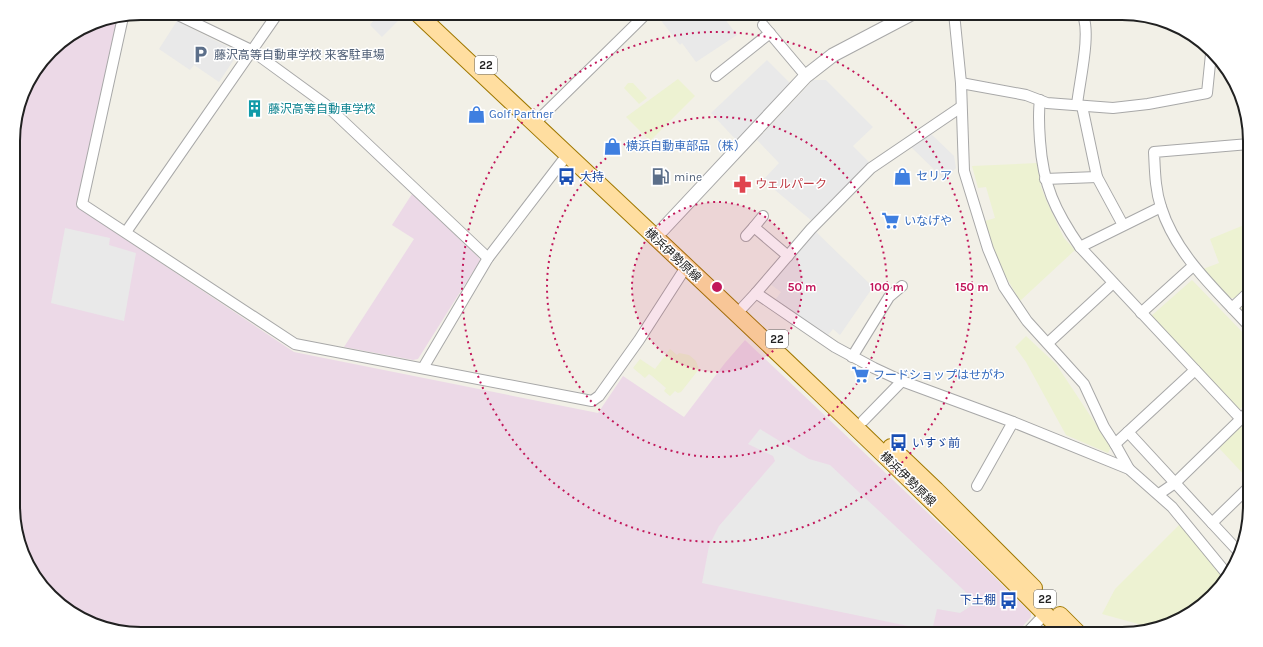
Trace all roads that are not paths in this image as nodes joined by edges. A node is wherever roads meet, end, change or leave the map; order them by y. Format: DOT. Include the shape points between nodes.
graph roads {
  1 [pos="189,20"];
  2 [pos="273,20"];
  3 [pos="425,20"];
  4 [pos="438,20"];
  5 [pos="640,20"];
  6 [pos="900,20"];
  7 [pos="955,20"];
  8 [pos="1085,20"];
  9 [pos="122,22"];
  10 [pos="251,50"];
  11 [pos="1211,59"];
  12 [pos="716,76"];
  13 [pos="806,76"];
  14 [pos="961,83"];
  15 [pos="1040,100"];
  16 [pos="1079,106"];
  17 [pos="961,107"];
  18 [pos="538,120"];
  19 [pos="1243,145"];
  20 [pos="567,155"];
  21 [pos="1097,177"];
  22 [pos="1045,179"];
  23 [pos="1161,207"];
  24 [pos="764,216"];
  25 [pos="1123,225"];
  26 [pos="754,227"];
  27 [pos="662,230"];
  28 [pos="126,232"];
  29 [pos="746,236"];
  30 [pos="1080,247"];
  31 [pos="788,256"];
  32 [pos="488,258"];
  33 [pos="1193,266"];
  34 [pos="686,267"];
  35 [pos="1113,283"];
  36 [pos="902,286"];
  37 [pos="756,293"];
  38 [pos="1243,298"];
  39 [pos="743,307"];
  40 [pos="1232,308"];
  41 [pos="1141,313"];
  42 [pos="1243,319"];
  43 [pos="1048,343"];
  44 [pos="852,357"];
  45 [pos="424,368"];
  46 [pos="1195,370"];
  47 [pos="902,381"];
  48 [pos="1241,419"];
  49 [pos="863,421"];
  50 [pos="1013,422"];
  51 [pos="1128,432"];
  52 [pos="1115,444"];
  53 [pos="1129,469"];
  54 [pos="1175,483"];
  55 [pos="977,486"];
  56 [pos="1243,493"];
  57 [pos="1159,494"];
  58 [pos="1212,523"];
  59 [pos="1235,548"];
  60 [pos="1224,571"];
  61 [pos="1045,614"];
  62 [pos="1033,627"];
  63 [pos="1058,627"];
  64 [pos="1072,627"];
  1 -- 10 [label="street"];
  2 -- 10 [label="street"];
  3 -- 18 [label="main road, 横浜伊勢原線 / 22"];
  4 -- 18 [label="main road, 横浜伊勢原線 / 22"];
  5 -- 18 [label="street"];
  6 -- 13 [label="street" via="833,55"];
  7 -- 14 [label="street"];
  8 -- 16 [label="street" via="1085,49"];
  9 -- 28 [label="street" via="82,204"];
  10 -- 28 [label="street"];
  10 -- 32 [label="street" via="325,104"];
  11 -- 16 [label="street" via="1207,93 1113,108"];
  12 -- 13 [label="street" via="766,29"];
  13 -- 27 [label="street"];
  14 -- 15 [label="street"];
  14 -- 17 [label="street"];
  15 -- 16 [label="street"];
  15 -- 22 [label="street" via="1039,133"];
  16 -- 21 [label="street"];
  17 -- 31 [label="street" via="871,168"];
  17 -- 43 [label="street" via="964,171 988,249 1004,287 1027,321"];
  18 -- 20 [label="main road, 横浜伊勢原線 / 22"];
  18 -- 27 [label="main road, 横浜伊勢原線 / 22"];
  19 -- 23 [label="street" via="1154,152"];
  20 -- 32 [label="street"];
  20 -- 34 [label="main road, 横浜伊勢原線 / 22"];
  21 -- 22 [label="street"];
  21 -- 25 [label="street"];
  22 -- 30 [label="street" via="1065,226"];
  23 -- 25 [label="street"];
  23 -- 33 [label="street" via="1169,227"];
  24 -- 26 [label="street"];
  25 -- 30 [label="street"];
  26 -- 29 [label="street"];
  26 -- 31 [label="street"];
  27 -- 39 [label="main road, 横浜伊勢原線 / 22"];
  28 -- 45 [label="street" via="295,344"];
  30 -- 35 [label="street"];
  31 -- 37 [label="street"];
  32 -- 45 [label="street"];
  33 -- 40 [label="street"];
  33 -- 41 [label="street"];
  34 -- 45 [label="street" via="639,340 599,396 592,401"];
  34 -- 61 [label="main road, 横浜伊勢原線 / 22"];
  35 -- 41 [label="street"];
  35 -- 43 [label="street"];
  36 -- 44 [label="street" via="889,297"];
  37 -- 39 [label="street"];
  37 -- 44 [label="street"];
  38 -- 40 [label="street"];
  39 -- 49 [label="main road, 横浜伊勢原線 / 22"];
  40 -- 42 [label="street"];
  41 -- 46 [label="street"];
  43 -- 52 [label="street" via="1084,384"];
  44 -- 47 [label="street"];
  46 -- 48 [label="street"];
  46 -- 51 [label="street"];
  47 -- 49 [label="street"];
  47 -- 50 [label="street"];
  48 -- 54 [label="street"];
  49 -- 64 [label="main road, 横浜伊勢原線 / 22" via="936,490"];
  50 -- 53 [label="street"];
  50 -- 55 [label="street"];
  51 -- 52 [label="street"];
  51 -- 54 [label="street"];
  52 -- 53 [label="street"];
  53 -- 57 [label="street"];
  54 -- 57 [label="street"];
  54 -- 58 [label="street"];
  56 -- 58 [label="street"];
  57 -- 60 [label="street"];
  58 -- 59 [label="street"];
  61 -- 62 [label="street"];
  61 -- 63 [label="main road, 横浜伊勢原線 / 22"];
}
